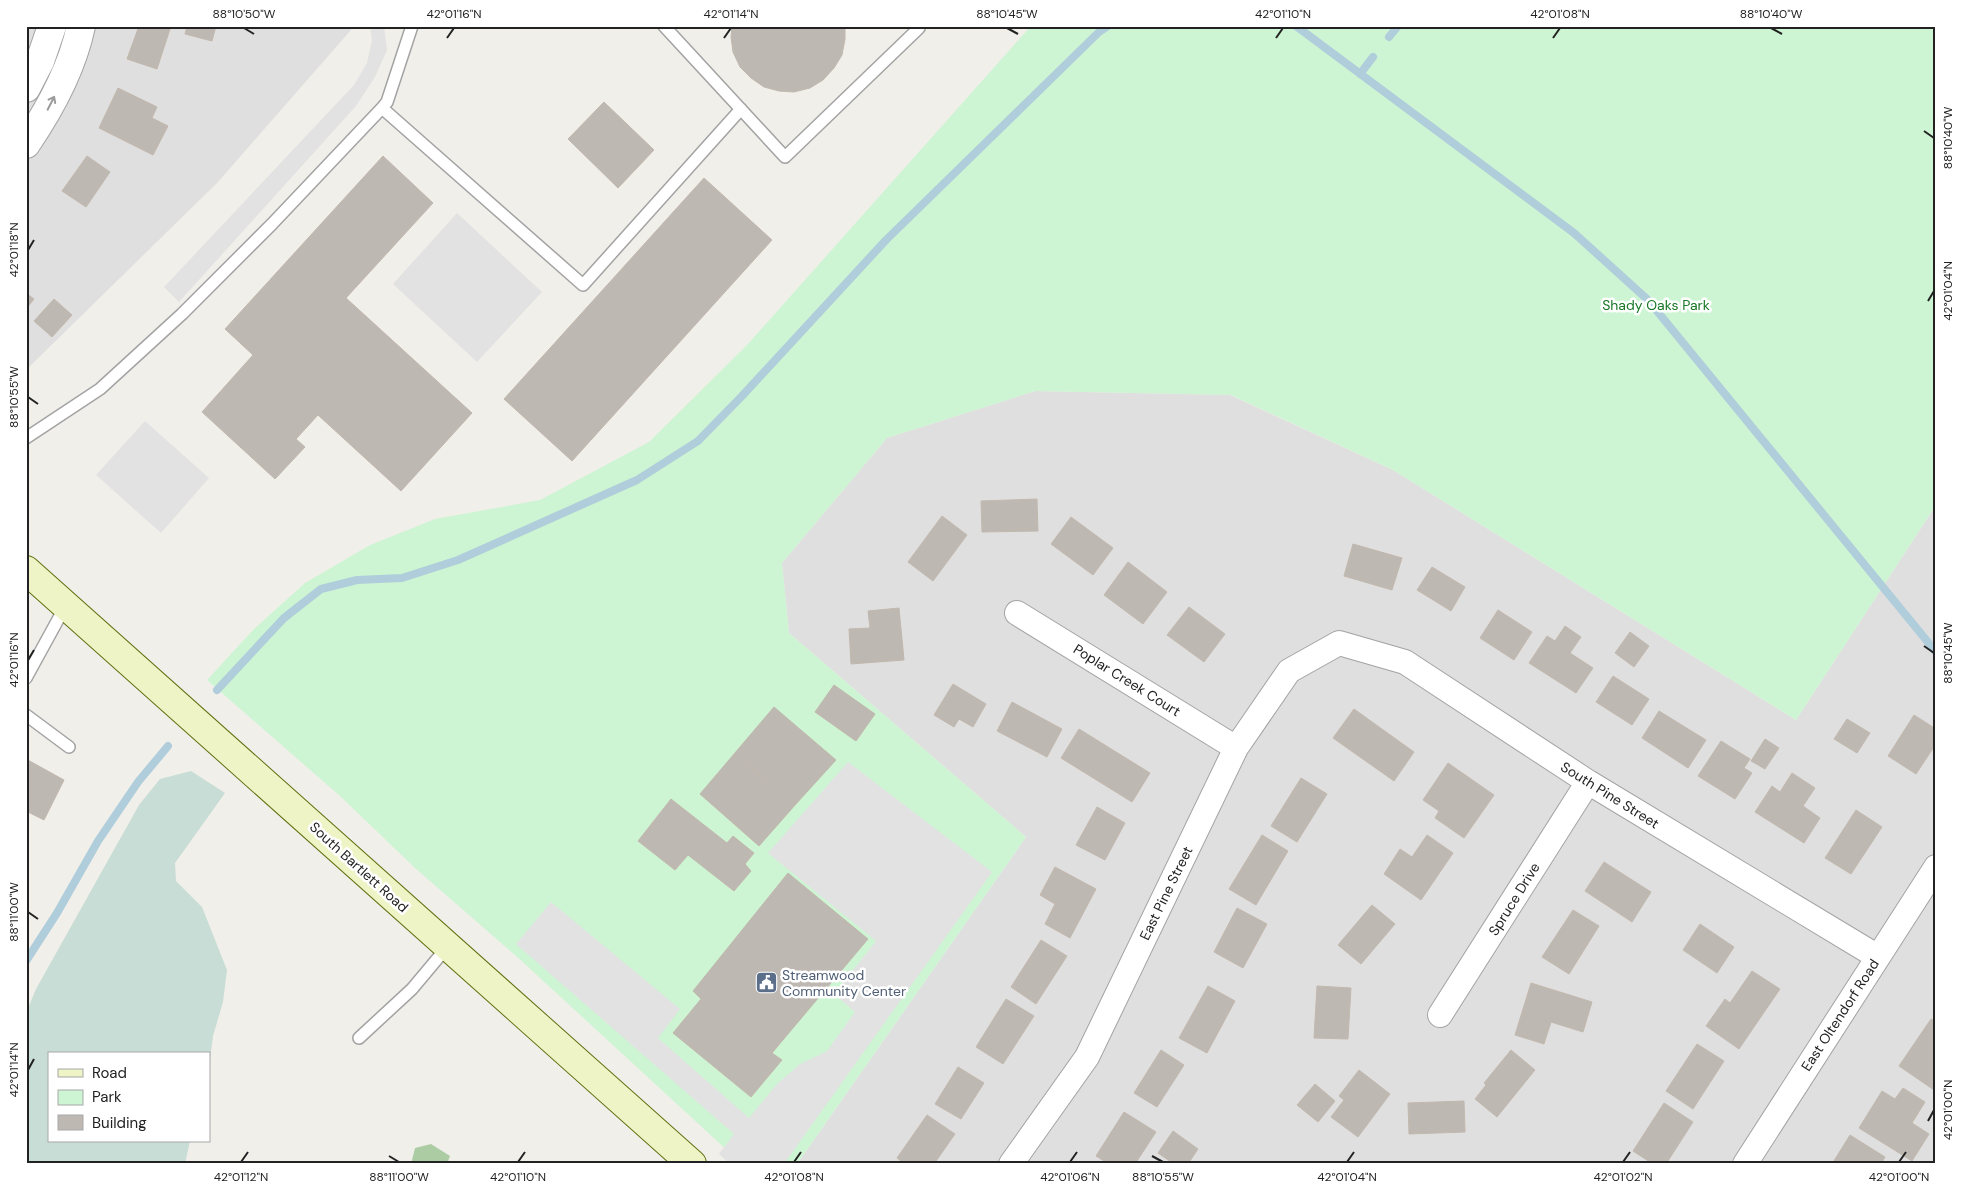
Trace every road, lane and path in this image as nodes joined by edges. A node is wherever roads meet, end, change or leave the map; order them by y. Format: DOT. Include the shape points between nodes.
graph roads {
  1 [pos="52,26"];
  2 [pos="81,26"];
  3 [pos="412,26"];
  4 [pos="664,26"];
  5 [pos="919,28"];
  6 [pos="26,88"];
  7 [pos="382,108"];
  8 [pos="741,110"];
  9 [pos="26,144"];
  10 [pos="26,438"];
  11 [pos="26,570"];
  12 [pos="66,605"];
  13 [pos="1017,613"];
  14 [pos="1339,643"];
  15 [pos="26,678"];
  16 [pos="26,716"];
  17 [pos="69,747"];
  18 [pos="1236,748"];
  19 [pos="1588,782"];
  20 [pos="1936,867"];
  21 [pos="448,946"];
  22 [pos="1878,957"];
  23 [pos="1440,1015"];
  24 [pos="360,1038"];
  25 [pos="692,1164"];
  26 [pos="1011,1164"];
  27 [pos="1744,1164"];
  1 -- 6 [label="street"];
  9 -- 2 [label="street, one-way" via="63,81"];
  3 -- 7 [label="lane" via="387,102"];
  4 -- 8 [label="lane"];
  5 -- 8 [label="lane" via="785,158"];
  7 -- 8 [label="lane" via="583,285"];
  7 -- 10 [label="lane" via="182,314 100,389"];
  11 -- 12 [label="main road, South Bartlett Road"];
  12 -- 15 [label="lane"];
  12 -- 21 [label="main road, South Bartlett Road"];
  13 -- 18 [label="street, Poplar Creek Court"];
  14 -- 18 [label="street, East Pine Street" via="1289,671"];
  14 -- 19 [label="street, South Pine Street" via="1405,662"];
  16 -- 17 [label="lane"];
  18 -- 26 [label="street, East Pine Street" via="1087,1057"];
  19 -- 22 [label="street, South Pine Street"];
  19 -- 23 [label="street, Spruce Drive"];
  20 -- 22 [label="street, East Oltendorf Road"];
  21 -- 24 [label="lane" via="412,989"];
  21 -- 25 [label="main road, South Bartlett Road"];
  22 -- 27 [label="street, East Oltendorf Road"];
}
